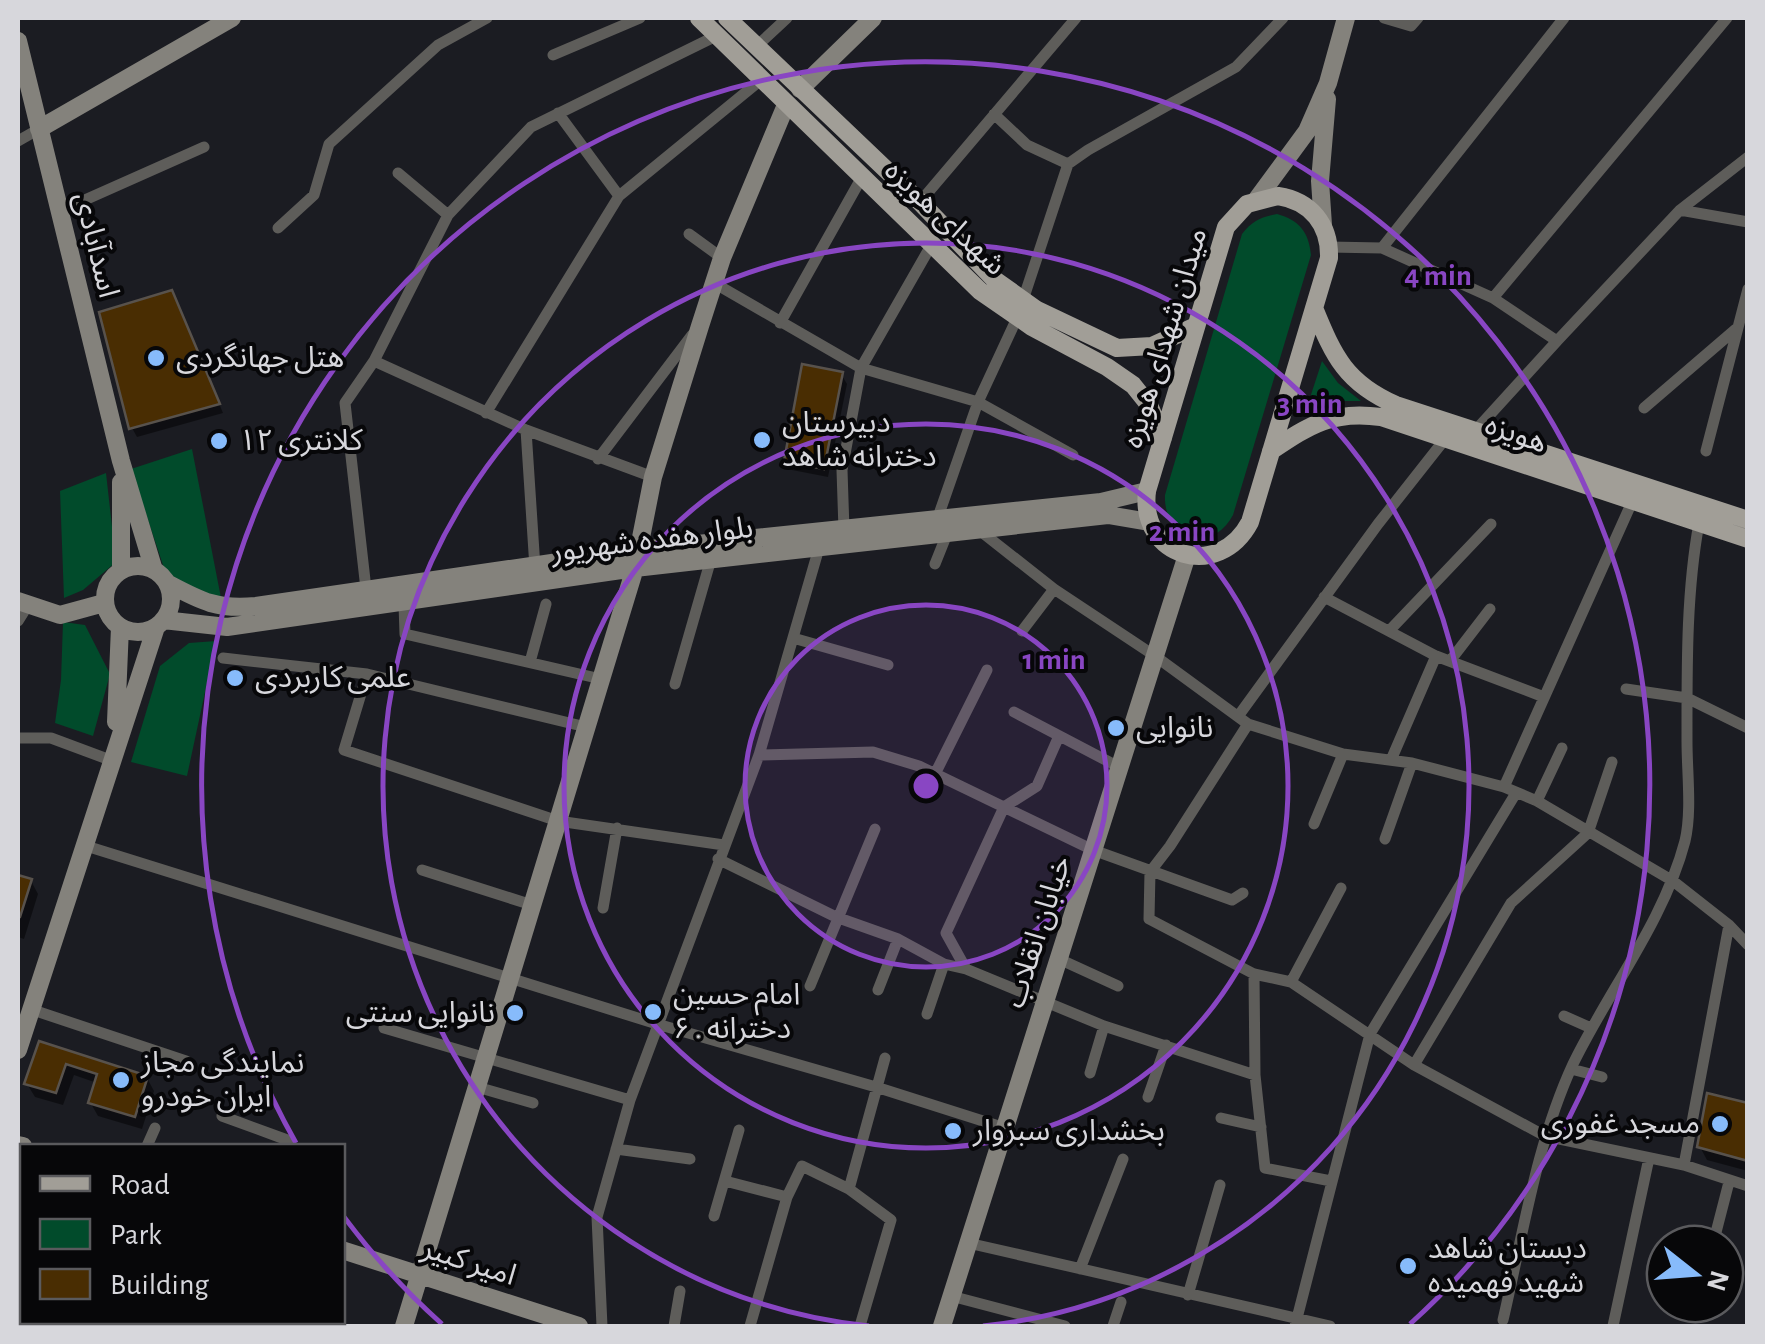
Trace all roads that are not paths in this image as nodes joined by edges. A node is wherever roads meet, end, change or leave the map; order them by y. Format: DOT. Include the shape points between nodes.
graph roads {
  1 [pos="232,18"];
  2 [pos="487,18"];
  3 [pos="640,18"];
  4 [pos="699,18"];
  5 [pos="728,18"];
  6 [pos="787,18"];
  7 [pos="873,18"];
  8 [pos="1076,18"];
  9 [pos="1283,18"];
  10 [pos="1346,18"];
  11 [pos="1384,18"];
  12 [pos="1418,18"];
  13 [pos="1564,18"];
  14 [pos="1727,18"];
  15 [pos="718,35"];
  16 [pos="18,41"];
  17 [pos="757,46"];
  18 [pos="553,54"];
  19 [pos="20,66"];
  20 [pos="762,79"];
  21 [pos="1328,83"];
  22 [pos="800,89"];
  23 [pos="786,105"];
  24 [pos="558,114"];
  25 [pos="994,114"];
  26 [pos="39,129"];
  27 [pos="18,142"];
  28 [pos="204,147"];
  29 [pos="1748,156"];
  30 [pos="1068,164"];
  31 [pos="398,173"];
  32 [pos="862,177"];
  33 [pos="619,196"];
  34 [pos="1257,199"];
  35 [pos="920,202"];
  36 [pos="1680,210"];
  37 [pos="60,211"];
  38 [pos="448,215"];
  39 [pos="1748,222"];
  40 [pos="1323,225"];
  41 [pos="278,228"];
  42 [pos="689,234"];
  43 [pos="933,242"];
  44 [pos="1329,246"];
  45 [pos="1382,248"];
  46 [pos="722,258"];
  47 [pos="714,284"];
  48 [pos="1748,289"];
  49 [pos="1492,298"];
  50 [pos="1314,308"];
  51 [pos="1020,309"];
  52 [pos="780,323"];
  53 [pos="700,326"];
  54 [pos="1196,326"];
  55 [pos="1738,328"];
  56 [pos="1557,341"];
  57 [pos="374,361"];
  58 [pos="861,368"];
  59 [pos="978,402"];
  60 [pos="1644,408"];
  61 [pos="486,412"];
  62 [pos="526,430"];
  63 [pos="1476,431"];
  64 [pos="1163,438"];
  65 [pos="1444,439"];
  66 [pos="1271,451"];
  67 [pos="1706,451"];
  68 [pos="1072,455"];
  69 [pos="598,458"];
  70 [pos="121,461"];
  71 [pos="653,477"];
  72 [pos="1147,491"];
  73 [pos="1632,502"];
  74 [pos="1745,514"];
  75 [pos="1149,522"];
  76 [pos="1699,523"];
  77 [pos="1491,524"];
  78 [pos="943,525"];
  79 [pos="844,530"];
  80 [pos="980,530"];
  81 [pos="1748,540"];
  82 [pos="819,548"];
  83 [pos="1187,555"];
  84 [pos="637,559"];
  85 [pos="710,559"];
  86 [pos="936,564"];
  87 [pos="152,567"];
  88 [pos="535,568"];
  89 [pos="121,570"];
  90 [pos="167,583"];
  91 [pos="366,589"];
  92 [pos="1054,589"];
  93 [pos="1324,598"];
  94 [pos="104,602"];
  95 [pos="23,603"];
  96 [pos="404,604"];
  97 [pos="546,604"];
  98 [pos="1490,609"];
  99 [pos="18,622"];
  100 [pos="159,623"];
  101 [pos="120,628"];
  102 [pos="1390,631"];
  103 [pos="1022,632"];
  104 [pos="793,638"];
  105 [pos="1154,656"];
  106 [pos="1436,656"];
  107 [pos="223,658"];
  108 [pos="530,662"];
  109 [pos="1450,662"];
  110 [pos="888,664"];
  111 [pos="987,670"];
  112 [pos="367,674"];
  113 [pos="601,679"];
  114 [pos="675,684"];
  115 [pos="1626,688"];
  116 [pos="1544,697"];
  117 [pos="1687,698"];
  118 [pos="1014,712"];
  119 [pos="1244,720"];
  120 [pos="586,727"];
  121 [pos="1748,728"];
  122 [pos="1058,736"];
  123 [pos="18,738"];
  124 [pos="1562,748"];
  125 [pos="112,754"];
  126 [pos="1343,754"];
  127 [pos="759,755"];
  128 [pos="1391,760"];
  129 [pos="1612,762"];
  130 [pos="1412,764"];
  131 [pos="1119,767"];
  132 [pos="935,774"];
  133 [pos="1510,790"];
  134 [pos="1537,801"];
  135 [pos="1004,807"];
  136 [pos="558,821"];
  137 [pos="1314,824"];
  138 [pos="617,828"];
  139 [pos="875,829"];
  140 [pos="1588,833"];
  141 [pos="1385,839"];
  142 [pos="82,845"];
  143 [pos="724,845"];
  144 [pos="1093,850"];
  145 [pos="718,859"];
  146 [pos="422,870"];
  147 [pos="1150,872"];
  148 [pos="1673,882"];
  149 [pos="1340,888"];
  150 [pos="1243,893"];
  151 [pos="532,905"];
  152 [pos="603,908"];
  153 [pos="836,916"];
  154 [pos="1729,925"];
  155 [pos="898,940"];
  156 [pos="1748,945"];
  157 [pos="1058,958"];
  158 [pos="944,964"];
  159 [pos="966,969"];
  160 [pos="1254,974"];
  161 [pos="510,978"];
  162 [pos="1292,982"];
  163 [pos="810,986"];
  164 [pos="1118,986"];
  165 [pos="878,990"];
  166 [pos="1044,1003"];
  167 [pos="30,1009"];
  168 [pos="928,1014"];
  169 [pos="1564,1016"];
  170 [pos="657,1024"];
  171 [pos="1104,1026"];
  172 [pos="384,1028"];
  173 [pos="1591,1028"];
  174 [pos="1370,1034"];
  175 [pos="1166,1045"];
  176 [pos="18,1050"];
  177 [pos="486,1058"];
  178 [pos="885,1058"];
  179 [pos="186,1061"];
  180 [pos="1414,1065"];
  181 [pos="1571,1068"];
  182 [pos="1090,1073"];
  183 [pos="1256,1075"];
  184 [pos="1602,1078"];
  185 [pos="477,1086"];
  186 [pos="876,1087"];
  187 [pos="1148,1097"];
  188 [pos="630,1100"];
  189 [pos="532,1104"];
  190 [pos="222,1116"];
  191 [pos="1220,1118"];
  192 [pos="1261,1127"];
  193 [pos="155,1128"];
  194 [pos="1005,1128"];
  195 [pos="740,1130"];
  196 [pos="1545,1136"];
  197 [pos="149,1144"];
  198 [pos="289,1144"];
  199 [pos="616,1149"];
  200 [pos="1648,1158"];
  201 [pos="690,1159"];
  202 [pos="1123,1159"];
  203 [pos="1684,1164"];
  204 [pos="725,1181"];
  205 [pos="1331,1181"];
  206 [pos="1729,1182"];
  207 [pos="1220,1184"];
  208 [pos="1748,1186"];
  209 [pos="849,1188"];
  210 [pos="787,1197"];
  211 [pos="714,1216"];
  212 [pos="1718,1224"];
  213 [pos="968,1243"];
  214 [pos="345,1254"];
  215 [pos="1080,1268"];
  216 [pos="420,1275"];
  217 [pos="680,1291"];
  218 [pos="1188,1295"];
  219 [pos="952,1296"];
  220 [pos="1121,1302"];
  221 [pos="1503,1320"];
  222 [pos="1296,1322"];
  223 [pos="404,1326"];
  224 [pos="578,1326"];
  225 [pos="602,1326"];
  226 [pos="674,1326"];
  227 [pos="750,1326"];
  228 [pos="860,1326"];
  229 [pos="942,1326"];
  230 [pos="1065,1326"];
  231 [pos="1113,1326"];
  232 [pos="1330,1326"];
  233 [pos="1612,1326"];
  1 -- 26 [label="main road"];
  2 -- 41 [label="street" via="438,44 329,144 314,195"];
  3 -- 18 [label="street"];
  4 -- 15 [label="main road, شهدای هویزه"];
  5 -- 17 [label="main road, شهدای هویزه"];
  6 -- 17 [label="street"];
  7 -- 22 [label="main road"];
  8 -- 25 [label="street"];
  9 -- 30 [label="street" via="1236,67"];
  10 -- 21 [label="main road"];
  11 -- 12 [label="street" via="1411,26"];
  13 -- 45 [label="street"];
  14 -- 49 [label="street"];
  15 -- 20 [label="main road, شهدای هویزه"];
  15 -- 24 [label="street"];
  16 -- 19 [label="main road, اسدآبادی"];
  17 -- 22 [label="main road, شهدای هویزه"];
  19 -- 26 [label="main road, اسدآبادی"];
  20 -- 23 [label="main road, شهدای هویزه"];
  20 -- 33 [label="street"];
  21 -- 34 [label="main road" via="1307,131"];
  21 -- 40 [label="main road"];
  22 -- 35 [label="main road, شهدای هویزه"];
  23 -- 32 [label="main road, شهدای هویزه"];
  23 -- 46 [label="main road"];
  24 -- 33 [label="street"];
  24 -- 38 [label="street" via="530,127"];
  25 -- 30 [label="street" via="1027,145"];
  25 -- 35 [label="street"];
  26 -- 27 [label="street"];
  26 -- 37 [label="main road, اسدآبادی"];
  28 -- 37 [label="street"];
  29 -- 36 [label="street"];
  30 -- 51 [label="street"];
  31 -- 38 [label="street"];
  32 -- 43 [label="main road, شهدای هویزه"];
  32 -- 52 [label="street"];
  33 -- 61 [label="street"];
  34 -- 40 [label="main road" via="1300,202"];
  34 -- 54 [label="main road, میدان شهدای هویزه" via="1226,227"];
  35 -- 51 [label="main road, شهدای هویزه"];
  36 -- 39 [label="street"];
  36 -- 56 [label="street"];
  37 -- 70 [label="main road, اسدآبادی"];
  38 -- 57 [label="street"];
  40 -- 44 [label="main road"];
  42 -- 46 [label="street"];
  43 -- 51 [label="main road, شهدای هویزه" via="980,291"];
  43 -- 58 [label="street"];
  44 -- 45 [label="street"];
  44 -- 50 [label="main road"];
  45 -- 49 [label="street"];
  46 -- 47 [label="main road"];
  47 -- 52 [label="street"];
  47 -- 53 [label="main road"];
  48 -- 55 [label="street"];
  49 -- 56 [label="street"];
  50 -- 63 [label="main road, هویزه" via="1332,353 1368,393"];
  50 -- 66 [label="main road"];
  51 -- 54 [label="main road, شهدای هویزه" via="1117,348 1152,346"];
  51 -- 59 [label="street"];
  51 -- 64 [label="main road, شهدای هویزه" via="1133,386"];
  52 -- 58 [label="street"];
  53 -- 69 [label="street"];
  53 -- 71 [label="main road"];
  54 -- 64 [label="main road, میدان شهدای هویزه"];
  55 -- 60 [label="street"];
  55 -- 67 [label="street"];
  56 -- 63 [label="street"];
  57 -- 61 [label="street"];
  57 -- 91 [label="street" via="346,404"];
  58 -- 59 [label="street"];
  58 -- 79 [label="street" via="842,470"];
  59 -- 68 [label="street"];
  59 -- 78 [label="street"];
  61 -- 62 [label="street"];
  62 -- 69 [label="street"];
  62 -- 88 [label="street"];
  63 -- 74 [label="main road, هویزه"];
  64 -- 72 [label="main road, میدان شهدای هویزه"];
  65 -- 66 [label="main road, هویزه" via="1352,413 1318,421"];
  65 -- 73 [label="main road, هویزه"];
  65 -- 93 [label="street"];
  66 -- 83 [label="main road" via="1238,540 1220,553"];
  69 -- 71 [label="street"];
  70 -- 87 [label="main road, اسدآبادی"];
  70 -- 89 [label="main road, اسدآبادی"];
  71 -- 84 [label="main road"];
  72 -- 75 [label="main road, میدان شهدای هویزه"];
  72 -- 78 [label="main road, بلوار هفده شهریور"];
  73 -- 76 [label="main road, هویزه"];
  73 -- 116 [label="street"];
  75 -- 80 [label="main road, بلوار هفده شهریور" via="1108,515"];
  75 -- 83 [label="main road" via="1168,546"];
  76 -- 81 [label="main road, هویزه"];
  76 -- 117 [label="street"];
  77 -- 102 [label="street"];
  78 -- 79 [label="main road, بلوار هفده شهریور"];
  78 -- 80 [label="main road, بلوار هفده شهریور"];
  78 -- 82 [label="main road, بلوار هفده شهریور"];
  78 -- 86 [label="street"];
  79 -- 84 [label="main road, بلوار هفده شهریور"];
  80 -- 92 [label="street"];
  82 -- 85 [label="main road, بلوار هفده شهریور"];
  82 -- 104 [label="street"];
  83 -- 105 [label="main road, خیابان انقلاب"];
  84 -- 85 [label="main road, بلوار هفده شهریور"];
  84 -- 88 [label="main road, بلوار هفده شهریور"];
  84 -- 96 [label="main road, بلوار هفده شهریور"];
  84 -- 113 [label="main road"];
  85 -- 114 [label="street"];
  87 -- 89 [label="main road"];
  87 -- 90 [label="main road"];
  88 -- 91 [label="main road, بلوار هفده شهریور"];
  89 -- 94 [label="main road" via="108,582"];
  90 -- 91 [label="main road, بلوار هفده شهریور" via="230,609"];
  90 -- 100 [label="main road" via="170,602"];
  92 -- 103 [label="street"];
  92 -- 105 [label="street"];
  93 -- 102 [label="street"];
  93 -- 119 [label="street"];
  94 -- 95 [label="main road" via="60,615"];
  94 -- 101 [label="main road"];
  95 -- 99 [label="street"];
  96 -- 100 [label="main road, بلوار هفده شهریور" via="227,627"];
  96 -- 108 [label="street" via="405,634"];
  97 -- 108 [label="street"];
  98 -- 109 [label="street"];
  100 -- 101 [label="main road" via="138,632"];
  100 -- 125 [label="main road"];
  101 -- 125 [label="main road"];
  102 -- 106 [label="street"];
  104 -- 110 [label="street"];
  104 -- 127 [label="street"];
  105 -- 119 [label="street"];
  105 -- 131 [label="main road, خیابان انقلاب"];
  106 -- 109 [label="street"];
  106 -- 128 [label="street"];
  107 -- 112 [label="street"];
  108 -- 113 [label="street"];
  109 -- 116 [label="street"];
  111 -- 132 [label="street"];
  112 -- 120 [label="street"];
  112 -- 136 [label="street" via="344,750"];
  113 -- 120 [label="main road"];
  115 -- 117 [label="street"];
  116 -- 133 [label="street"];
  117 -- 121 [label="street"];
  117 -- 148 [label="street" via="1686,835"];
  118 -- 122 [label="street"];
  119 -- 126 [label="street"];
  119 -- 147 [label="street"];
  120 -- 136 [label="main road"];
  122 -- 131 [label="street"];
  122 -- 135 [label="street" via="1037,786"];
  123 -- 125 [label="street" via="51,738"];
  124 -- 134 [label="street"];
  125 -- 142 [label="main road"];
  126 -- 128 [label="street"];
  126 -- 137 [label="street"];
  127 -- 132 [label="street" via="873,752"];
  127 -- 143 [label="street"];
  128 -- 130 [label="street"];
  129 -- 140 [label="street"];
  130 -- 133 [label="street"];
  130 -- 141 [label="street"];
  131 -- 144 [label="main road, خیابان انقلاب"];
  132 -- 135 [label="street"];
  133 -- 134 [label="street"];
  133 -- 174 [label="street"];
  134 -- 140 [label="street"];
  135 -- 144 [label="street"];
  135 -- 159 [label="street" via="946,933"];
  136 -- 138 [label="street"];
  136 -- 151 [label="main road"];
  138 -- 143 [label="street"];
  138 -- 152 [label="street"];
  139 -- 153 [label="street"];
  140 -- 148 [label="street"];
  140 -- 180 [label="street" via="1511,903"];
  142 -- 161 [label="street"];
  142 -- 167 [label="main road"];
  143 -- 145 [label="street"];
  144 -- 147 [label="street"];
  144 -- 157 [label="main road, خیابان انقلاب"];
  145 -- 153 [label="street"];
  145 -- 170 [label="street"];
  146 -- 151 [label="street"];
  147 -- 150 [label="street" via="1232,900"];
  147 -- 160 [label="street" via="1148,919"];
  148 -- 154 [label="street"];
  148 -- 173 [label="street"];
  149 -- 162 [label="street"];
  151 -- 161 [label="main road"];
  153 -- 155 [label="street"];
  153 -- 163 [label="street"];
  154 -- 156 [label="street"];
  154 -- 203 [label="street"];
  155 -- 158 [label="street"];
  155 -- 165 [label="street"];
  157 -- 164 [label="street"];
  157 -- 166 [label="main road, خیابان انقلاب"];
  158 -- 159 [label="street"];
  158 -- 168 [label="street"];
  159 -- 166 [label="street"];
  160 -- 162 [label="street"];
  160 -- 183 [label="street"];
  161 -- 170 [label="street"];
  161 -- 177 [label="main road"];
  162 -- 174 [label="street"];
  166 -- 171 [label="street"];
  166 -- 194 [label="main road, خیابان انقلاب"];
  167 -- 176 [label="main road"];
  167 -- 179 [label="street"];
  169 -- 173 [label="street"];
  170 -- 186 [label="street"];
  170 -- 188 [label="street"];
  171 -- 175 [label="street"];
  171 -- 182 [label="street"];
  172 -- 177 [label="street"];
  173 -- 181 [label="street"];
  174 -- 180 [label="street"];
  174 -- 205 [label="street"];
  175 -- 183 [label="street"];
  175 -- 187 [label="street"];
  177 -- 185 [label="main road"];
  177 -- 188 [label="street"];
  178 -- 186 [label="street"];
  180 -- 196 [label="street"];
  181 -- 184 [label="street"];
  181 -- 196 [label="street"];
  183 -- 192 [label="street"];
  185 -- 189 [label="street"];
  185 -- 216 [label="main road"];
  186 -- 194 [label="street"];
  186 -- 209 [label="street"];
  188 -- 199 [label="street"];
  190 -- 198 [label="street"];
  191 -- 192 [label="street"];
  192 -- 205 [label="street" via="1265,1168"];
  193 -- 197 [label="street"];
  194 -- 213 [label="main road, خیابان انقلاب"];
  195 -- 204 [label="street"];
  196 -- 200 [label="street"];
  196 -- 221 [label="street"];
  199 -- 201 [label="street"];
  199 -- 225 [label="street" via="597,1216"];
  200 -- 203 [label="street"];
  200 -- 233 [label="street"];
  202 -- 215 [label="street"];
  203 -- 206 [label="street"];
  204 -- 210 [label="street"];
  204 -- 211 [label="street"];
  205 -- 222 [label="street"];
  206 -- 208 [label="street"];
  206 -- 212 [label="street"];
  207 -- 218 [label="street"];
  209 -- 210 [label="street" via="802,1166"];
  209 -- 228 [label="street" via="891,1220"];
  210 -- 227 [label="street"];
  213 -- 215 [label="street"];
  213 -- 219 [label="main road, خیابان انقلاب"];
  214 -- 216 [label="main road, امیر کبیر"];
  215 -- 218 [label="street"];
  216 -- 223 [label="main road"];
  216 -- 224 [label="main road, امیر کبیر"];
  217 -- 226 [label="street"];
  218 -- 222 [label="street"];
  219 -- 229 [label="main road, خیابان انقلاب"];
  219 -- 230 [label="street"];
  220 -- 231 [label="street"];
  222 -- 232 [label="street"];
}
